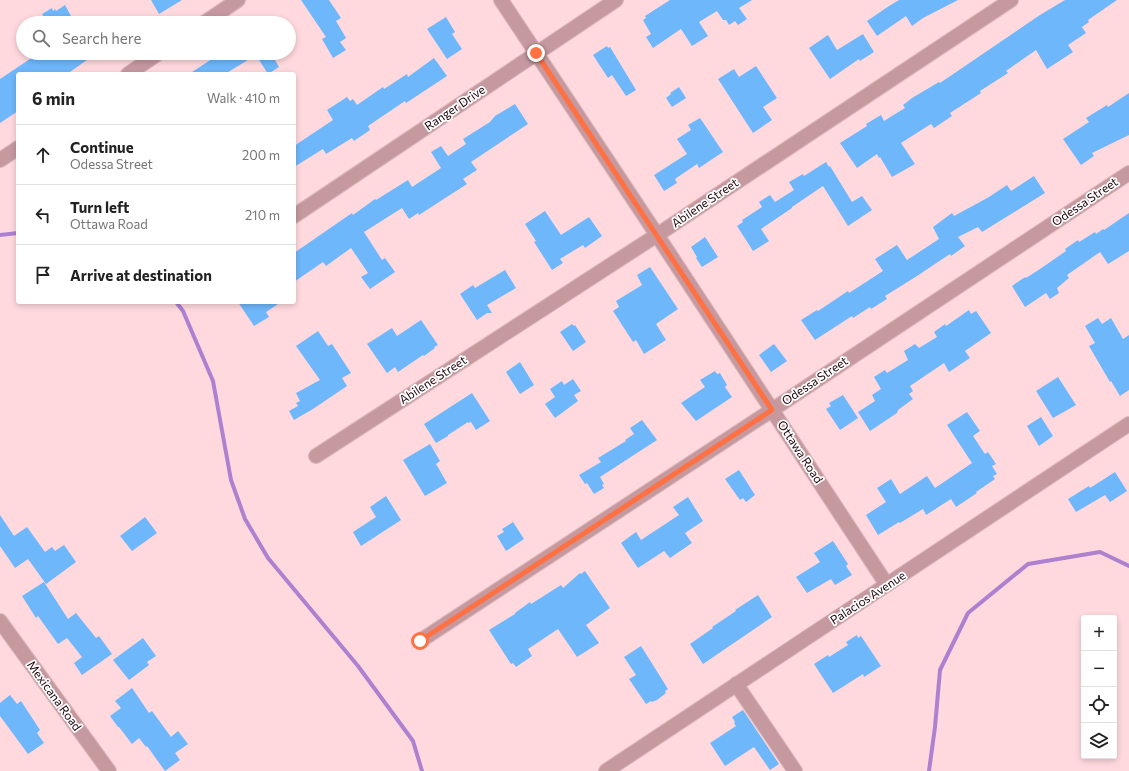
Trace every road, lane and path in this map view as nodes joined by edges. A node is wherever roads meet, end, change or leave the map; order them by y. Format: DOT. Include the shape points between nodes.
graph roads {
  1 [pos="238,0"];
  2 [pos="501,0"];
  3 [pos="616,0"];
  4 [pos="1012,0"];
  5 [pos="214,16"];
  6 [pos="536,53"];
  7 [pos="149,60"];
  8 [pos="131,72"];
  9 [pos="16,149"];
  10 [pos="0,160"];
  11 [pos="1129,173"];
  12 [pos="296,215"];
  13 [pos="657,235"];
  14 [pos="772,410"];
  15 [pos="1129,424"];
  16 [pos="316,456"];
  17 [pos="887,585"];
  18 [pos="0,621"];
  19 [pos="420,641"];
  20 [pos="736,684"];
  21 [pos="109,771"];
  22 [pos="606,771"];
  23 [pos="795,771"];
  1 -- 5 [label="street"];
  2 -- 6 [label="street, Ottawa Road"];
  3 -- 6 [label="street, Ranger Drive"];
  4 -- 13 [label="street, Abilene Street"];
  6 -- 12 [label="street, Ranger Drive"];
  6 -- 13 [label="street, Ottawa Road"];
  7 -- 8 [label="street"];
  9 -- 10 [label="street"];
  11 -- 14 [label="street, Odessa Street"];
  13 -- 14 [label="street, Ottawa Road"];
  13 -- 16 [label="street, Abilene Street"];
  14 -- 17 [label="street, Ottawa Road"];
  14 -- 19 [label="street, Odessa Street"];
  15 -- 17 [label="street, Palacios Avenue"];
  17 -- 20 [label="street, Palacios Avenue"];
  18 -- 21 [label="street, Mexicana Road"];
  20 -- 22 [label="street, Palacios Avenue"];
  20 -- 23 [label="street"];
}
